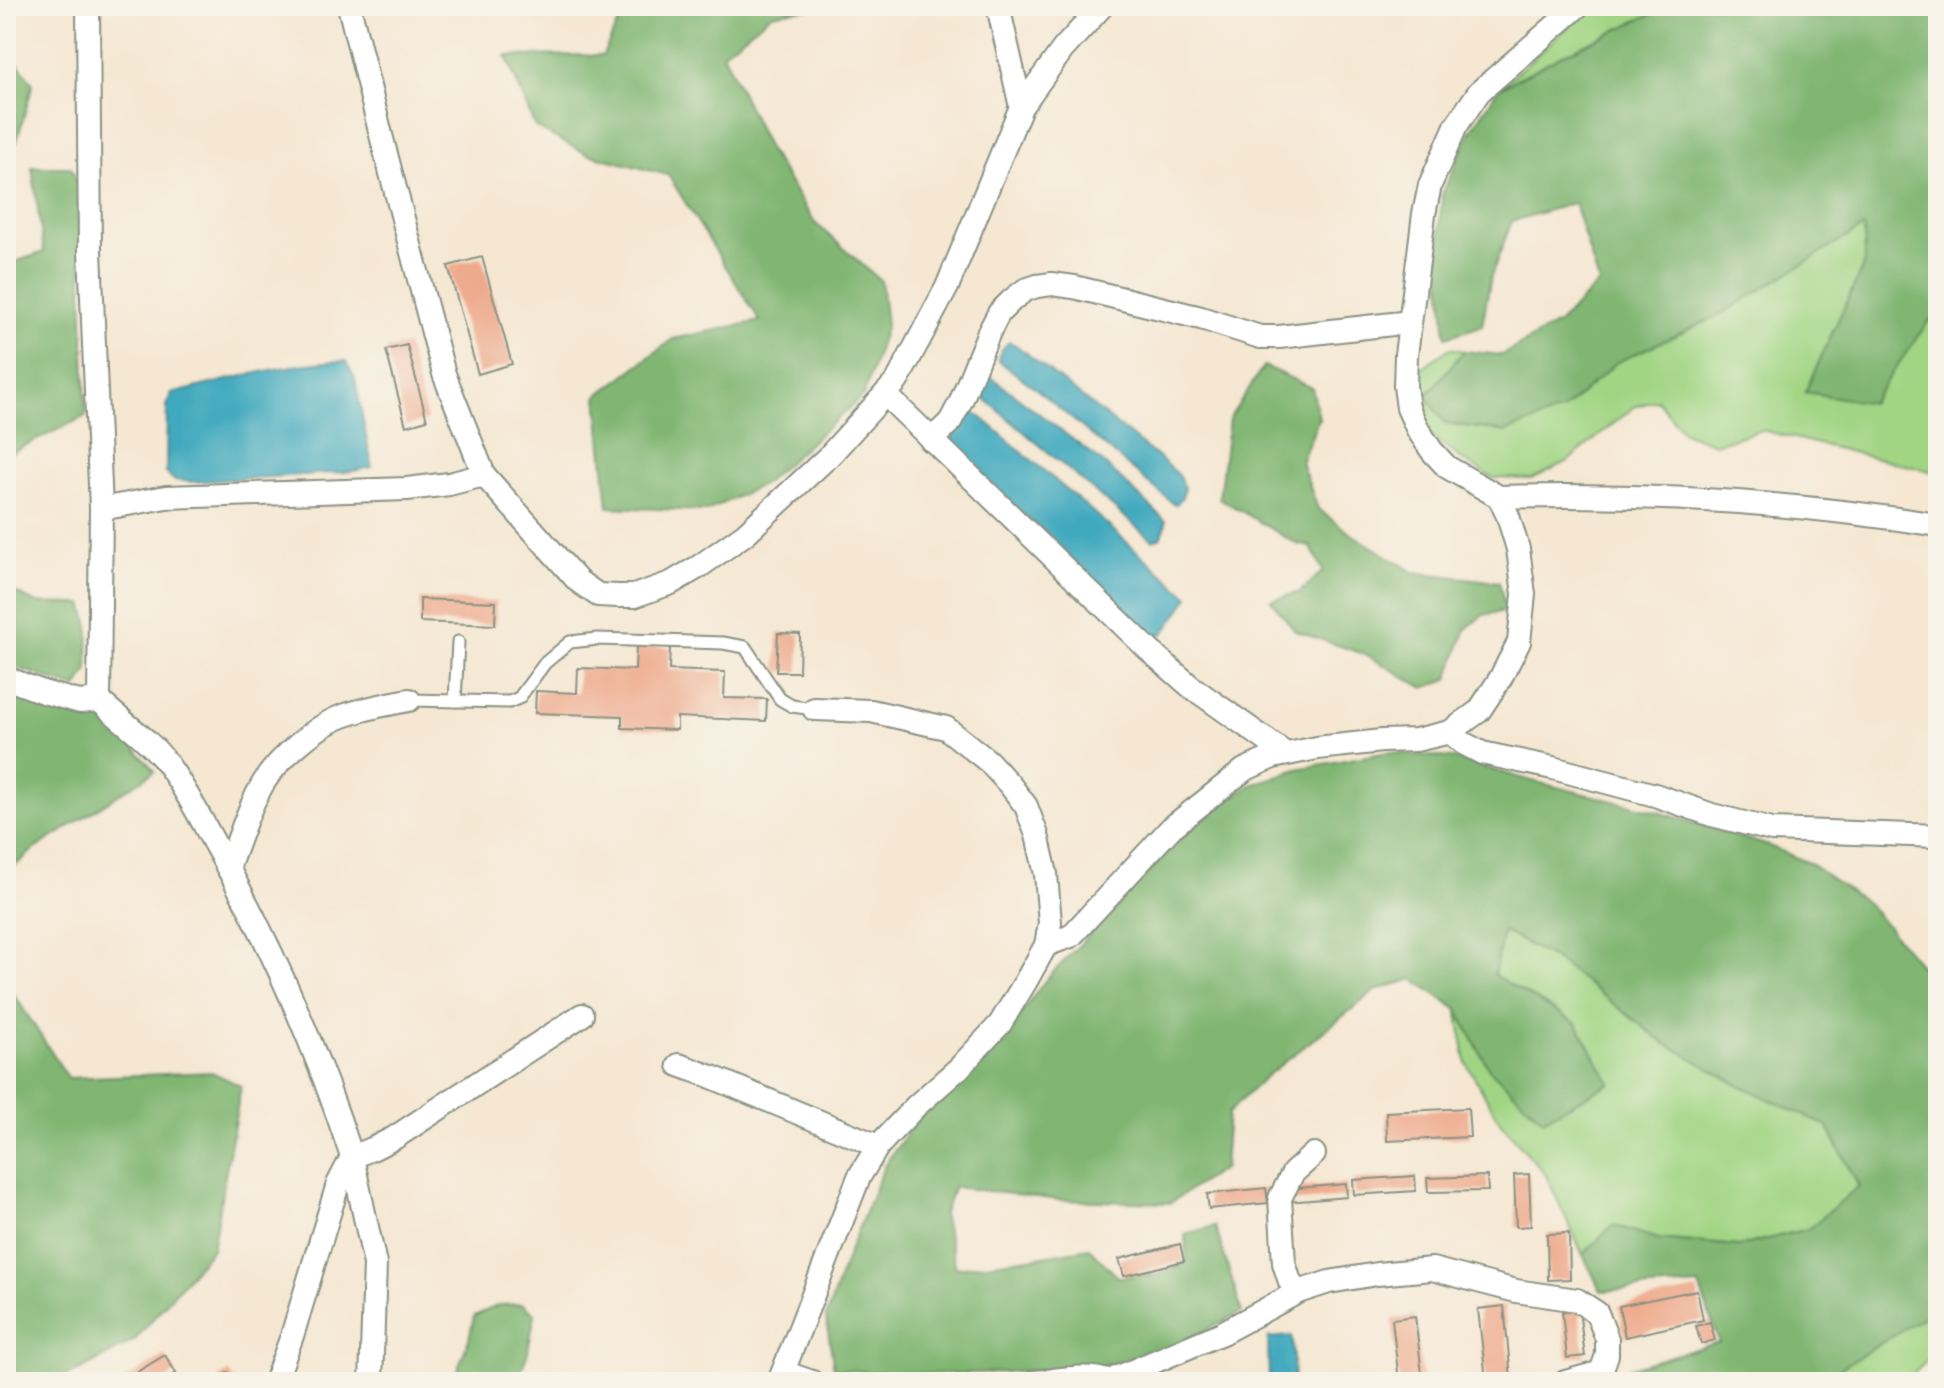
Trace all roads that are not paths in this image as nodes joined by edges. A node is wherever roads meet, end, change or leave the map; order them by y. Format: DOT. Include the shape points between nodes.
graph roads {
  1 [pos="88,6"];
  2 [pos="349,6"];
  3 [pos="998,6"];
  4 [pos="1102,6"];
  5 [pos="1578,6"];
  6 [pos="1021,107"];
  7 [pos="1410,322"];
  8 [pos="885,394"];
  9 [pos="931,440"];
  10 [pos="484,475"];
  11 [pos="1499,497"];
  12 [pos="101,509"];
  13 [pos="1938,525"];
  14 [pos="458,642"];
  15 [pos="6,678"];
  16 [pos="99,700"];
  17 [pos="409,700"];
  18 [pos="455,701"];
  19 [pos="814,709"];
  20 [pos="1450,732"];
  21 [pos="1286,754"];
  22 [pos="1938,836"];
  23 [pos="228,868"];
  24 [pos="1046,945"];
  25 [pos="582,1015"];
  26 [pos="679,1065"];
  27 [pos="878,1146"];
  28 [pos="1314,1154"];
  29 [pos="352,1157"];
  30 [pos="1298,1292"];
  31 [pos="781,1377"];
  32 [pos="275,1382"];
  33 [pos="371,1382"];
  34 [pos="812,1382"];
  35 [pos="1035,1382"];
  36 [pos="1110,1382"];
  37 [pos="1565,1382"];
  1 -- 12 [label="street" via="90,251"];
  2 -- 10 [label="street" via="444,374"];
  3 -- 6 [label="street"];
  4 -- 6 [label="street"];
  5 -- 7 [label="street" via="1479,92 1456,126 1430,185"];
  6 -- 8 [label="street" via="947,287"];
  7 -- 9 [label="street" via="1260,337 1074,287 1037,286 999,313 950,422"];
  7 -- 11 [label="street" via="1405,386 1418,430 1447,467"];
  8 -- 9 [label="street"];
  8 -- 10 [label="street" via="829,456 745,534 671,583 634,596 598,595 578,581"];
  9 -- 21 [label="street" via="1149,650"];
  10 -- 12 [label="street" via="407,489 166,497"];
  11 -- 13 [label="street" via="1741,501"];
  11 -- 20 [label="street" via="1518,549 1524,594 1519,642 1479,711"];
  12 -- 16 [label="street"];
  14 -- 18 [label="lane"];
  15 -- 16 [label="street" via="80,702"];
  16 -- 23 [label="street" via="165,760"];
  17 -- 18 [label="lane"];
  17 -- 23 [label="street" via="339,717 285,756 264,782"];
  18 -- 19 [label="lane" via="519,698 545,663 570,642 598,639 745,647 780,699"];
  19 -- 24 [label="street" via="871,711 946,728 988,761 1026,806 1037,835 1046,874"];
  20 -- 21 [label="street"];
  20 -- 22 [label="street" via="1482,753 1772,830"];
  21 -- 24 [label="street" via="1244,770 1171,828 1071,936"];
  23 -- 29 [label="street" via="293,998"];
  24 -- 27 [label="street" via="1000,1024"];
  25 -- 29 [label="street" via="394,1138"];
  26 -- 27 [label="street"];
  27 -- 31 [label="street" via="859,1177"];
  28 -- 30 [label="street" via="1293,1173 1280,1198 1284,1263"];
  29 -- 32 [label="street" via="338,1184"];
  29 -- 33 [label="street" via="375,1264"];
  30 -- 36 [label="street" via="1222,1333"];
  30 -- 37 [label="street" via="1329,1282 1432,1269 1577,1300 1597,1313 1607,1355 1601,1372"];
  31 -- 34 [label="street"];
  35 -- 36 [label="street"];
}
